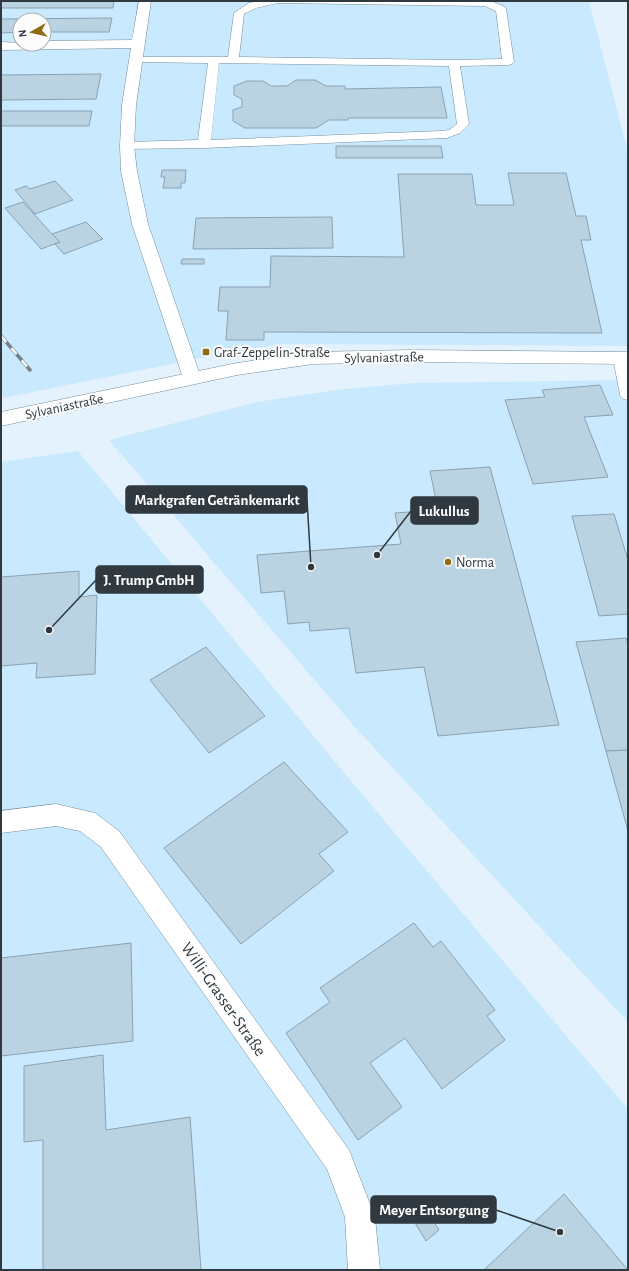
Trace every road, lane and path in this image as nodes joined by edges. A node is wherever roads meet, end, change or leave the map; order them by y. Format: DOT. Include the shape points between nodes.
graph roads {
  1 [pos="145,1"];
  2 [pos="274,1"];
  3 [pos="282,1"];
  4 [pos="1,46"];
  5 [pos="136,51"];
  6 [pos="214,61"];
  7 [pos="233,61"];
  8 [pos="454,63"];
  9 [pos="204,144"];
  10 [pos="127,146"];
  11 [pos="624,358"];
  12 [pos="192,378"];
  13 [pos="628,395"];
  14 [pos="1,419"];
  15 [pos="1,822"];
  16 [pos="364,1270"];
  1 -- 5 [label="street"];
  2 -- 7 [label="lane" via="252,5 239,13"];
  3 -- 8 [label="lane" via="487,3 501,9 508,62"];
  4 -- 5 [label="street"];
  5 -- 6 [label="lane"];
  5 -- 10 [label="street"];
  6 -- 7 [label="lane"];
  6 -- 9 [label="lane"];
  7 -- 8 [label="lane"];
  8 -- 9 [label="lane" via="463,124 450,134"];
  9 -- 10 [label="lane"];
  10 -- 12 [label="street" via="129,171 140,224"];
  11 -- 12 [label="street, Sylvaniastraße" via="313,358 238,368"];
  11 -- 13 [label="lane"];
  12 -- 14 [label="street, Sylvaniastraße"];
  15 -- 16 [label="street, Willi-Grasser-Straße" via="56,815 86,821 110,839 339,1160 360,1217"];
}
